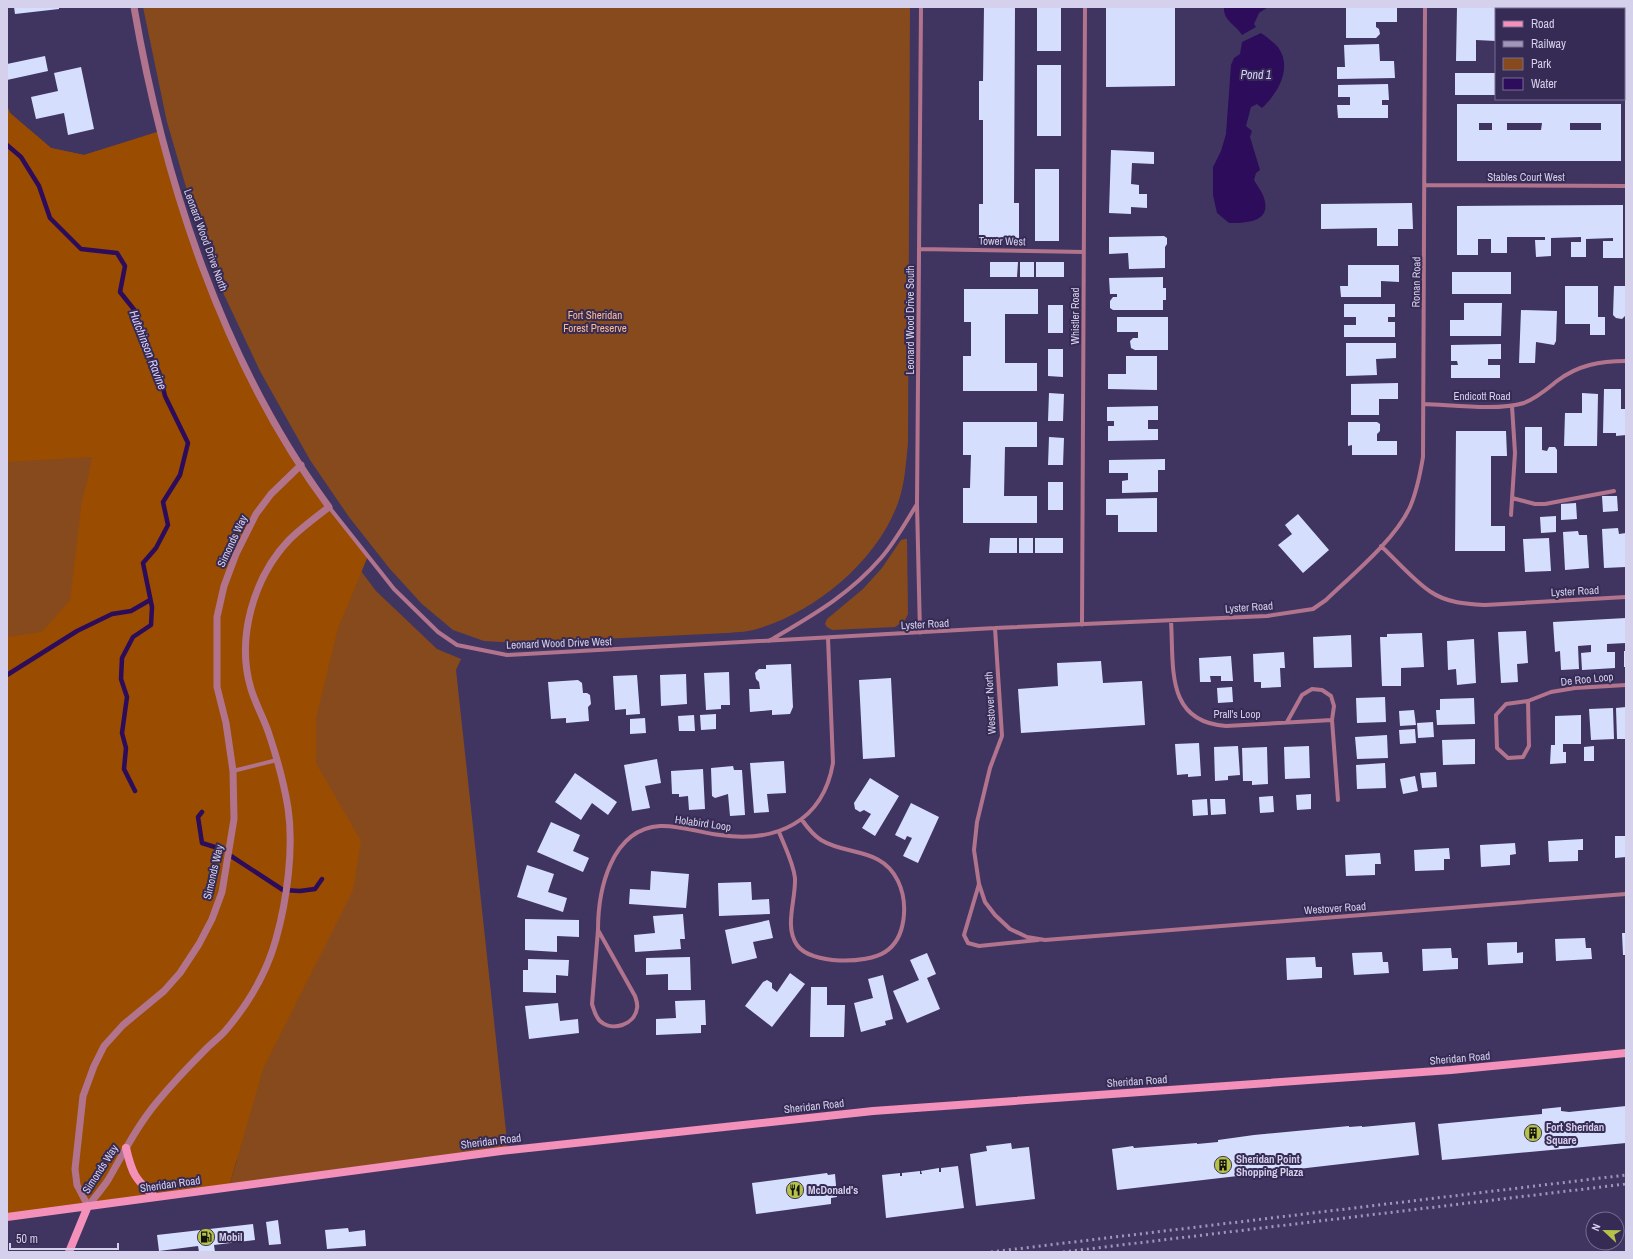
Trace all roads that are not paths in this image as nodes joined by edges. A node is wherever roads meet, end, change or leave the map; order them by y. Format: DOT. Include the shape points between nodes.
graph roads {
  1 [pos="134,7"];
  2 [pos="921,7"];
  3 [pos="1085,7"];
  4 [pos="1425,7"];
  5 [pos="1426,185"];
  6 [pos="1626,186"];
  7 [pos="920,249"];
  8 [pos="1084,252"];
  9 [pos="1626,361"];
  10 [pos="1424,404"];
  11 [pos="1512,406"];
  12 [pos="301,465"];
  13 [pos="1614,490"];
  14 [pos="1512,498"];
  15 [pos="917,504"];
  16 [pos="329,507"];
  17 [pos="1512,515"];
  18 [pos="1381,546"];
  19 [pos="1626,597"];
  20 [pos="1171,621"];
  21 [pos="1082,625"];
  22 [pos="995,628"];
  23 [pos="920,633"];
  24 [pos="828,638"];
  25 [pos="768,642"];
  26 [pos="1626,684"];
  27 [pos="1528,701"];
  28 [pos="1332,720"];
  29 [pos="1287,722"];
  30 [pos="277,760"];
  31 [pos="233,771"];
  32 [pos="1338,800"];
  33 [pos="802,820"];
  34 [pos="976,822"];
  35 [pos="779,832"];
  36 [pos="979,884"];
  37 [pos="1626,894"];
  38 [pos="598,930"];
  39 [pos="1045,940"];
  40 [pos="1626,1053"];
  41 [pos="126,1148"];
  42 [pos="155,1197"];
  43 [pos="88,1206"];
  44 [pos="7,1217"];
  45 [pos="69,1252"];
  1 -- 12 [label="street, Leonard Wood Drive North" via="142,56 170,172 194,242 230,335 277,428"];
  2 -- 7 [label="street, Leonard Wood Drive South"];
  3 -- 8 [label="street, Whistler Road"];
  4 -- 5 [label="street, Ronan Road"];
  5 -- 6 [label="street, Stables Court West"];
  5 -- 10 [label="street, Ronan Road"];
  7 -- 8 [label="street, Tower West"];
  7 -- 15 [label="street, Leonard Wood Drive South"];
  8 -- 21 [label="street, Whistler Road"];
  9 -- 11 [label="street, Endicott Road" via="1606,361 1578,369 1556,381 1546,391"];
  10 -- 11 [label="street, Endicott Road"];
  10 -- 18 [label="street, Ronan Road" via="1423,457 1418,486 1403,519"];
  11 -- 14 [label="street" via="1515,453"];
  12 -- 16 [label="street, Leonard Wood Drive North"];
  12 -- 31 [label="street, Simonds Way" via="271,494 256,514 236,554 224,586 217,617 217,686 226,723"];
  13 -- 14 [label="street" via="1545,504"];
  14 -- 17 [label="street"];
  15 -- 23 [label="street, Leonard Wood Drive South"];
  15 -- 25 [label="street" via="882,557 859,581 830,605"];
  16 -- 25 [label="street, Leonard Wood Drive West" via="394,589 438,632 461,646 507,655"];
  16 -- 30 [label="street, Simonds Way" via="290,539 273,560 251,608 247,628 246,665 251,689"];
  18 -- 19 [label="street, Lyster Road" via="1431,592 1447,600 1464,604"];
  18 -- 20 [label="street, Lyster Road" via="1326,600 1313,609 1266,616"];
  20 -- 21 [label="street, Lyster Road"];
  20 -- 29 [label="street, Prall's Loop" via="1175,691 1185,708 1194,716 1212,725"];
  21 -- 22 [label="street, Lyster Road"];
  22 -- 23 [label="street, Lyster Road"];
  22 -- 34 [label="street, Westover North" via="1002,736 990,768"];
  23 -- 24 [label="street, Lyster Road"];
  24 -- 25 [label="street, Leonard Wood Drive West"];
  24 -- 33 [label="street, Holabird Loop" via="833,763 824,792 815,807"];
  26 -- 27 [label="street, De Roo Loop" via="1551,692"];
  27 -- 27 [label="street, De Roo Loop" via="1506,704 1496,716 1497,748 1508,758 1523,757 1529,746"];
  28 -- 29 [label="street, Prall's Loop"];
  28 -- 29 [label="street" via="1334,706 1331,696 1322,690 1312,689 1302,695"];
  28 -- 32 [label="street"];
  30 -- 31 [label="street"];
  30 -- 41 [label="street, Simonds Way" via="288,809 290,839 281,919 269,960 243,1008 225,1032 156,1103"];
  31 -- 43 [label="street, Simonds Way" via="234,830 222,892 212,919 180,973 104,1046 83,1096 75,1169 77,1185"];
  33 -- 35 [label="street, Holabird Loop"];
  33 -- 35 [label="street" via="820,839 832,845 876,857 898,880 904,897 902,929 895,942 885,952 871,958 828,961 805,954 797,946 792,936 790,921 795,895 794,876 791,859"];
  34 -- 36 [label="street, Westover Road" via="974,850"];
  35 -- 38 [label="street, Holabird Loop" via="740,837 660,826 643,830 630,837 617,852 603,883 599,899"];
  36 -- 39 [label="street, Westover Road" via="985,902 1010,929 1027,937"];
  36 -- 39 [label="street, Westover Road" via="964,935 968,943 979,946"];
  37 -- 39 [label="street, Westover Road"];
  38 -- 38 [label="street, Holabird Loop" via="592,1004 595,1015 601,1022 609,1026 620,1026 635,1016 638,1007 636,996"];
  40 -- 42 [label="main road, Sheridan Road" via="1450,1070 873,1111 501,1151"];
  41 -- 42 [label="main road" via="131,1170 138,1182"];
  41 -- 43 [label="street, Simonds Way" via="107,1181"];
  42 -- 43 [label="main road, Sheridan Road"];
  43 -- 44 [label="main road, Sheridan Road"];
  43 -- 45 [label="main road"];
}
